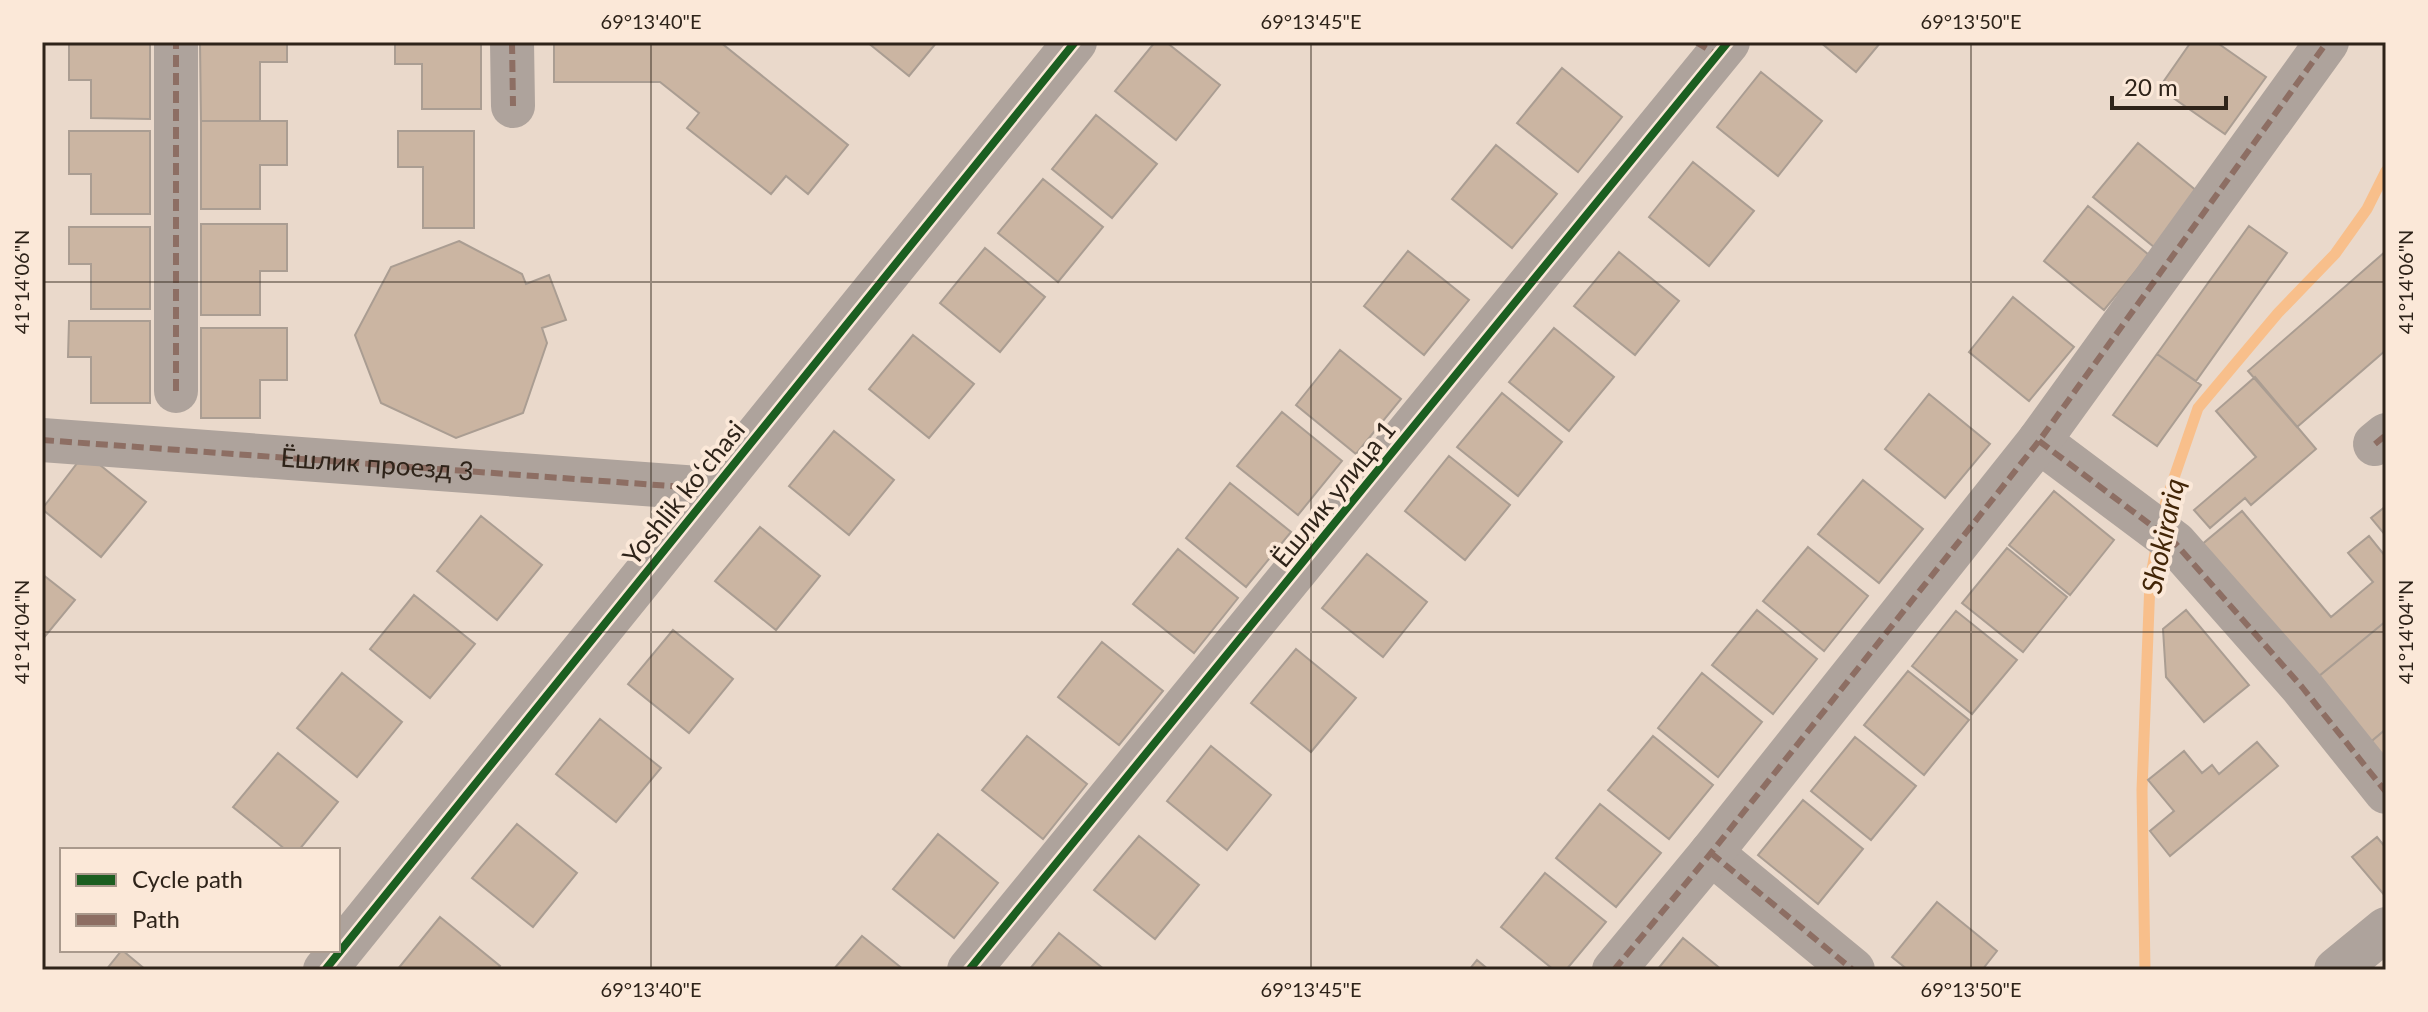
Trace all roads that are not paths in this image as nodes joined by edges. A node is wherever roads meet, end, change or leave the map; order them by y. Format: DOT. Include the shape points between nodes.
graph roads {
  1 [pos="176,42"];
  2 [pos="512,42"];
  3 [pos="1075,42"];
  4 [pos="2327,42"];
  5 [pos="1714,47"];
  6 [pos="513,106"];
  7 [pos="176,391"];
  8 [pos="2039,441"];
  9 [pos="45,445"];
  10 [pos="712,489"];
  11 [pos="2386,792"];
  12 [pos="1711,853"];
  13 [pos="2386,929"];
  14 [pos="340,951"];
  15 [pos="339,952"];
  16 [pos="325,970"];
  17 [pos="969,970"];
  18 [pos="1614,970"];
  19 [pos="1853,970"];
  20 [pos="2336,970"];
  1 -- 7 [label="street"];
  2 -- 6 [label="street"];
  3 -- 10 [label="street, Yoshlik koʻchasi"];
  4 -- 8 [label="street"];
  5 -- 17 [label="street, Ёшлик улица 1"];
  8 -- 11 [label="street" via="2175,543"];
  8 -- 12 [label="street"];
  9 -- 10 [label="street, Ёшлик проезд 3"];
  10 -- 14 [label="street, Yoshlik koʻchasi"];
  12 -- 18 [label="street"];
  12 -- 19 [label="street"];
  13 -- 20 [label="street"];
  15 -- 16 [label="street, Yoshlik koʻchasi"];
}
